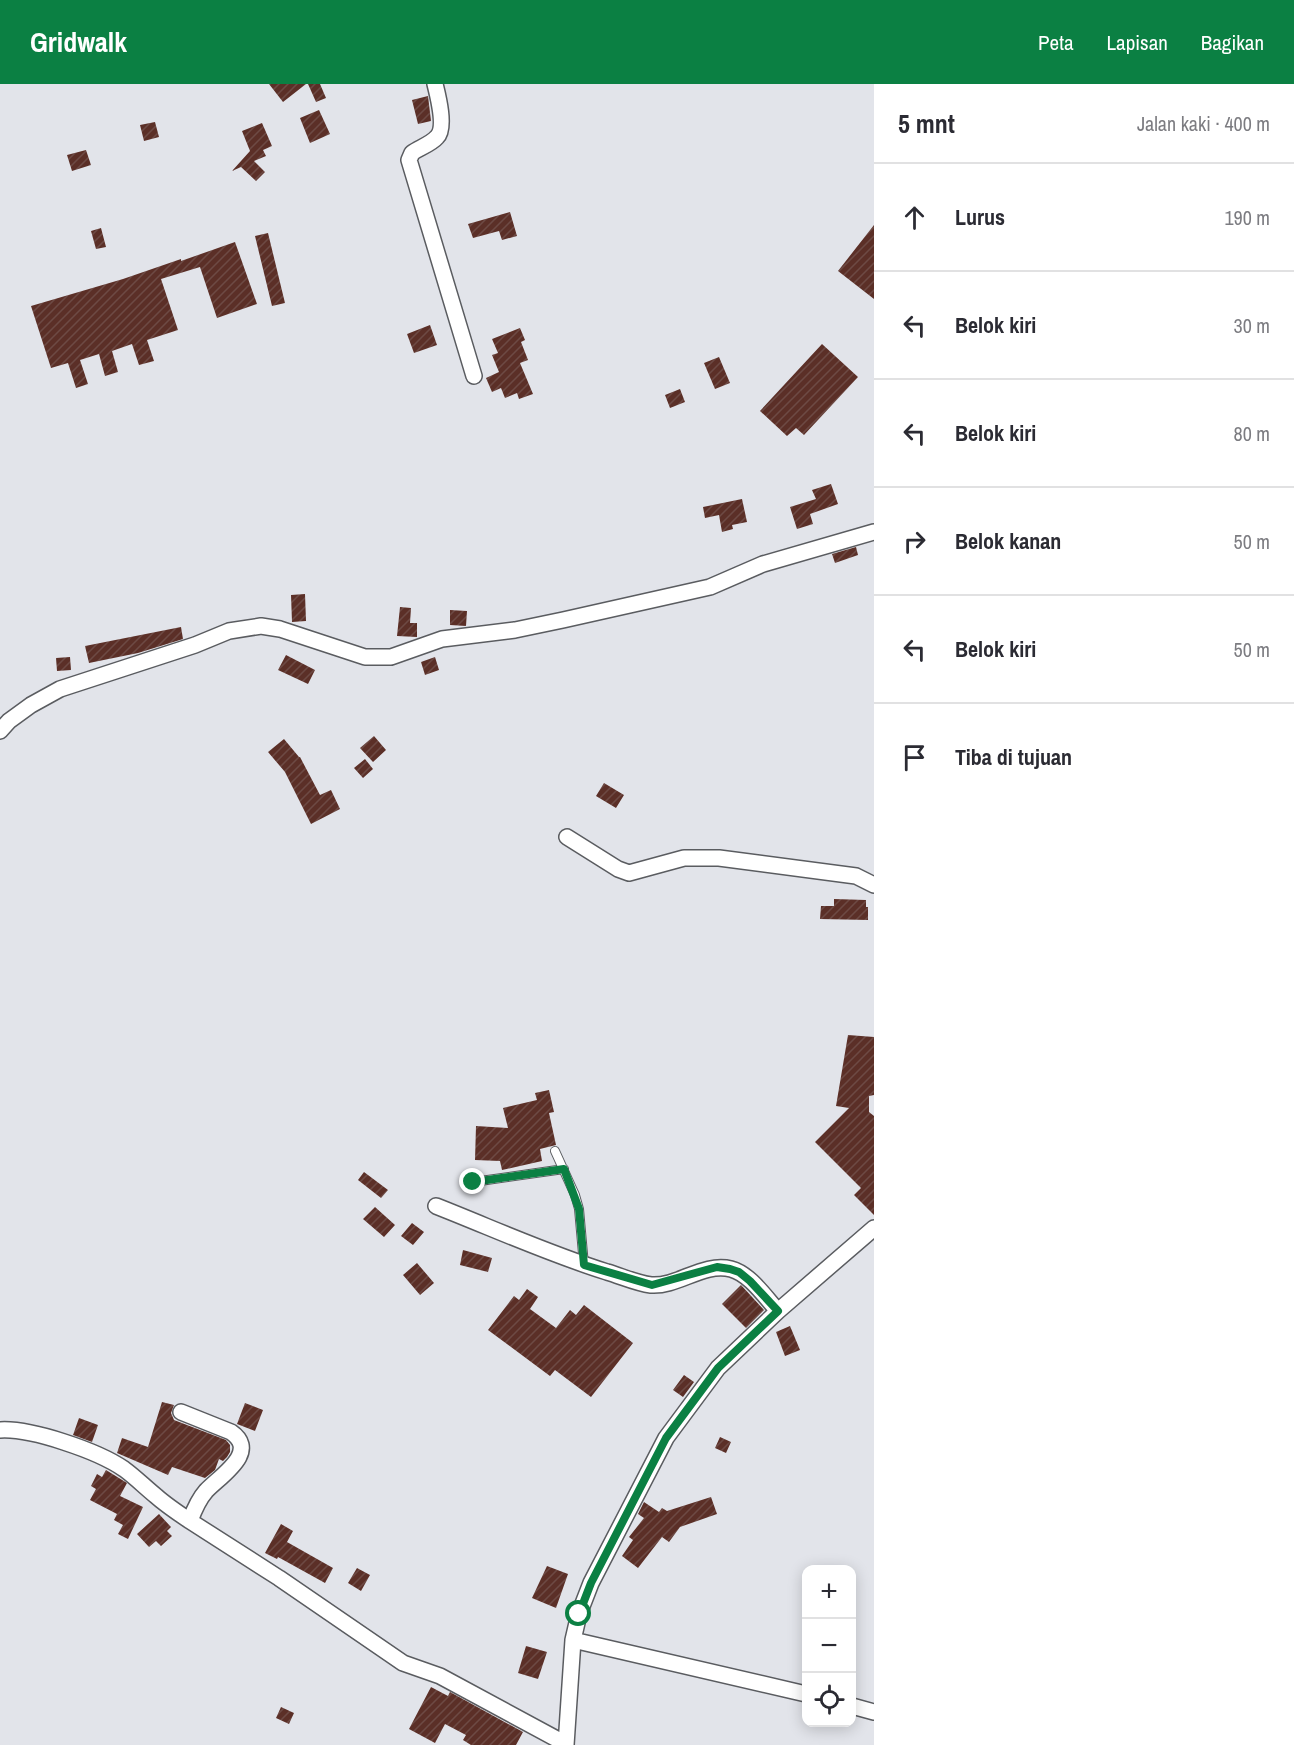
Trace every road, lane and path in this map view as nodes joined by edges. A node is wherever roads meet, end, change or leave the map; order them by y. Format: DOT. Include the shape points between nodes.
graph roads {
  1 [pos="435,84"];
  2 [pos="474,376"];
  3 [pos="874,532"];
  4 [pos="0,731"];
  5 [pos="567,837"];
  6 [pos="874,885"];
  7 [pos="555,1151"];
  8 [pos="564,1169"];
  9 [pos="473,1182"];
  10 [pos="436,1206"];
  11 [pos="874,1228"];
  12 [pos="584,1265"];
  13 [pos="778,1311"];
  14 [pos="181,1412"];
  15 [pos="0,1430"];
  16 [pos="190,1521"];
  17 [pos="573,1640"];
  18 [pos="802,1693"];
  19 [pos="856,1707"];
  20 [pos="874,1712"];
  21 [pos="566,1744"];
  1 -- 2 [label="street" via="440,132 412,153 409,160"];
  3 -- 4 [label="street" via="763,564 710,587 544,624 442,639 391,657 364,657 280,629 261,626 229,631 60,689 31,705"];
  5 -- 6 [label="street" via="629,873 684,858 719,858 856,876"];
  7 -- 8 [label="lane"];
  8 -- 9 [label="lane"];
  8 -- 12 [label="lane" via="579,1209"];
  10 -- 12 [label="street"];
  11 -- 13 [label="street"];
  12 -- 13 [label="street" via="652,1285 717,1267 730,1269 750,1281"];
  13 -- 17 [label="street" via="718,1368 666,1438 591,1583"];
  14 -- 16 [label="street" via="231,1432 242,1444 236,1463 205,1492"];
  15 -- 16 [label="street" via="30,1433 110,1460"];
  16 -- 21 [label="street" via="404,1663 440,1676"];
  17 -- 18 [label="street"];
  17 -- 21 [label="street"];
  19 -- 20 [label="street"];
}
